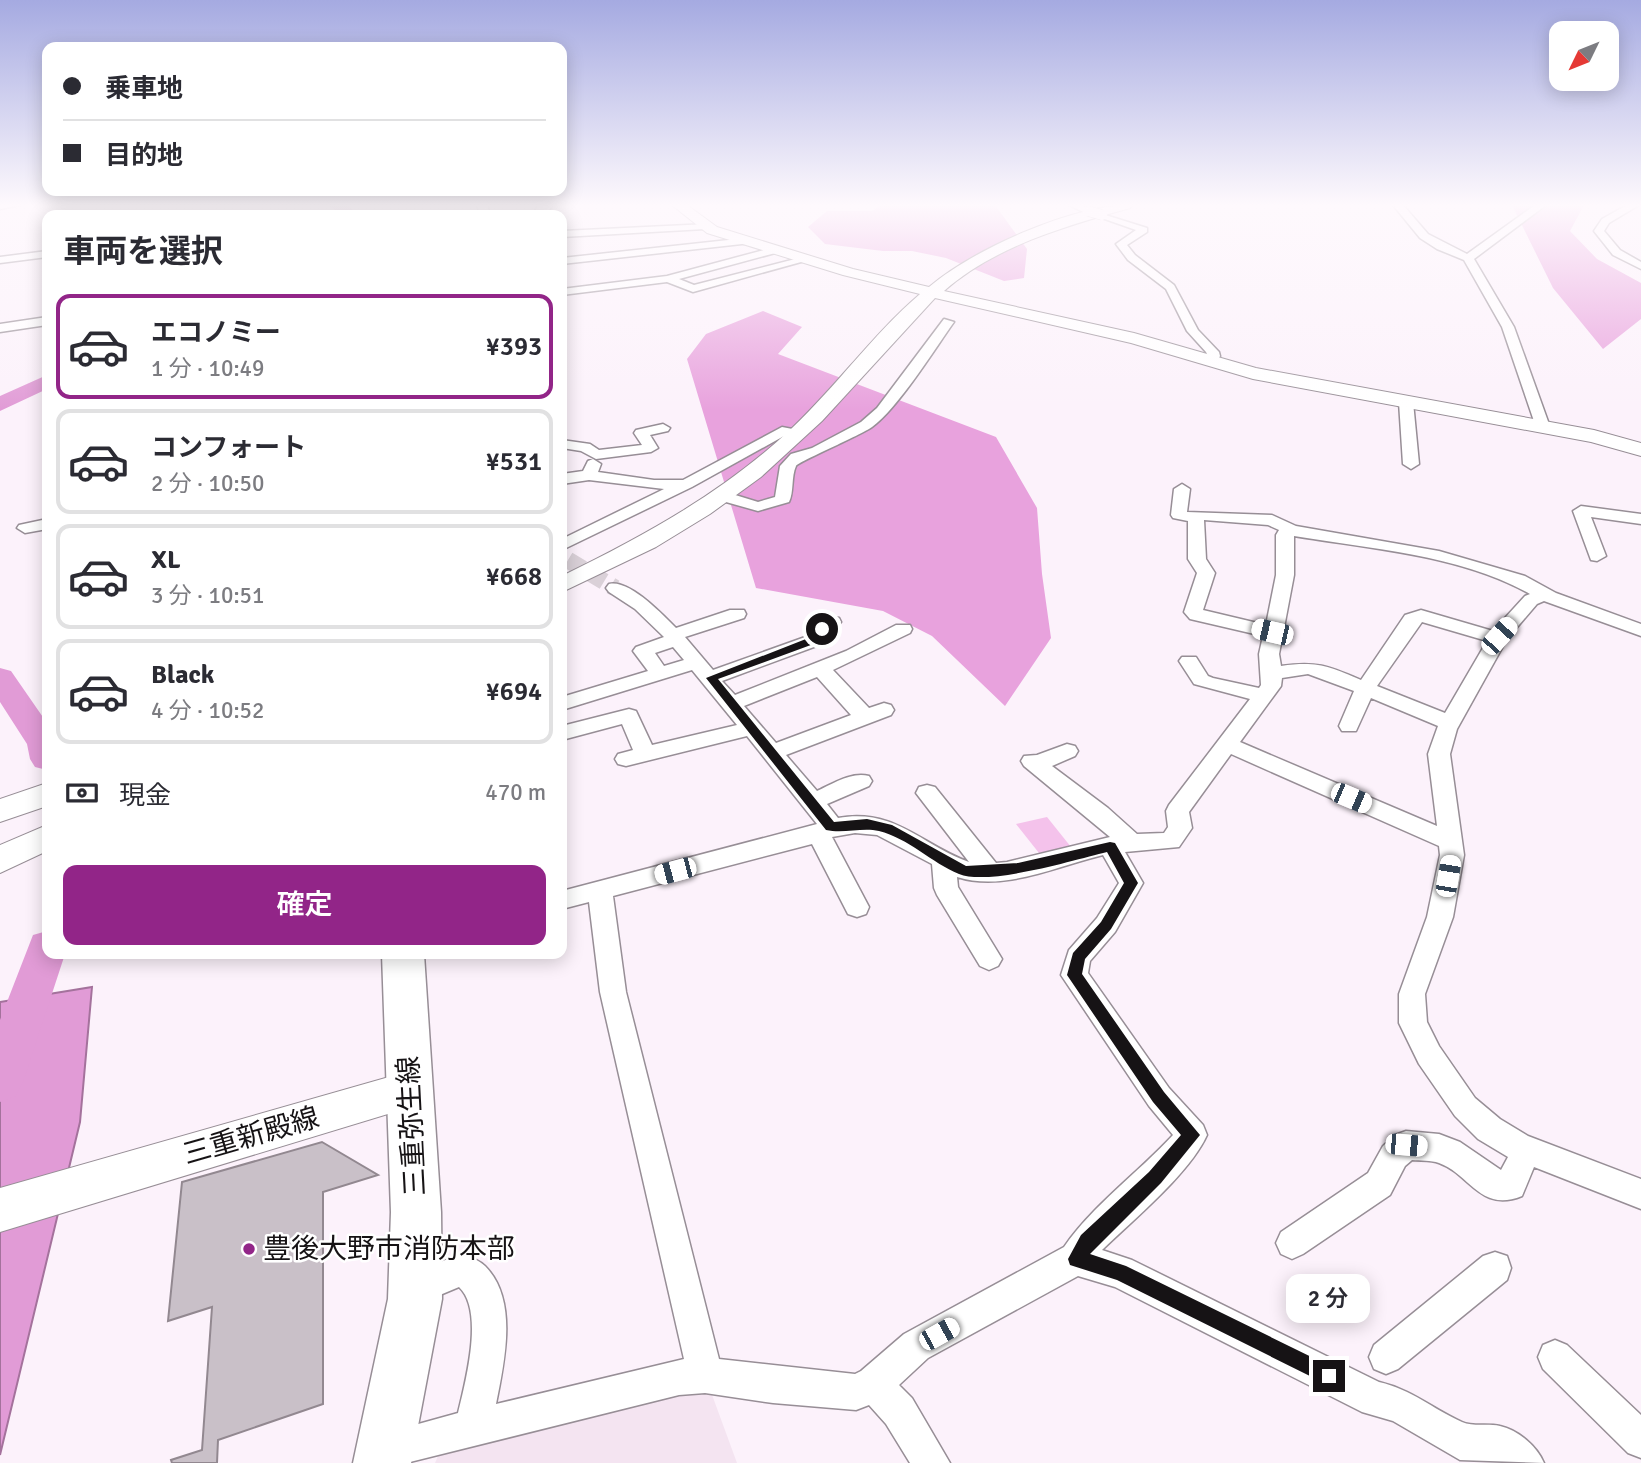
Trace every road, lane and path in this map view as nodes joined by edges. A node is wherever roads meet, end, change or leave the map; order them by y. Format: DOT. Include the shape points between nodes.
graph roads {
  1 [pos="595,273"];
  2 [pos="665,273"];
  3 [pos="754,273"];
  4 [pos="857,273"];
  5 [pos="962,273"];
  6 [pos="1152,273"];
  7 [pos="1477,273"];
  8 [pos="567,289"];
  9 [pos="932,293"];
  10 [pos="42,322"];
  11 [pos="948,322"];
  12 [pos="0,328"];
  13 [pos="1212,361"];
  14 [pos="1406,402"];
  15 [pos="1543,427"];
  16 [pos="663,428"];
  17 [pos="798,434"];
  18 [pos="567,445"];
  19 [pos="1641,450"];
  20 [pos="596,455"];
  21 [pos="1411,464"];
  22 [pos="589,475"];
  23 [pos="567,478"];
  24 [pos="687,484"];
  25 [pos="1182,489"];
  26 [pos="705,490"];
  27 [pos="733,499"];
  28 [pos="1196,518"];
  29 [pos="1641,519"];
  30 [pos="42,525"];
  31 [pos="25,528"];
  32 [pos="1291,530"];
  33 [pos="567,552"];
  34 [pos="1597,556"];
  35 [pos="567,582"];
  36 [pos="615,588"];
  37 [pos="1544,594"];
  38 [pos="737,614"];
  39 [pos="832,622"];
  40 [pos="903,629"];
  41 [pos="1641,630"];
  42 [pos="1272,632"];
  43 [pos="674,637"];
  44 [pos="1498,638"];
  45 [pos="1189,661"];
  46 [pos="820,668"];
  47 [pos="704,670"];
  48 [pos="1272,673"];
  49 [pos="660,674"];
  50 [pos="1366,687"];
  51 [pos="1264,696"];
  52 [pos="567,702"];
  53 [pos="732,704"];
  54 [pos="1450,723"];
  55 [pos="1349,726"];
  56 [pos="752,728"];
  57 [pos="567,732"];
  58 [pos="1229,745"];
  59 [pos="1067,751"];
  60 [pos="772,752"];
  61 [pos="861,781"];
  62 [pos="927,793"];
  63 [pos="42,796"];
  64 [pos="813,801"];
  65 [pos="0,811"];
  66 [pos="824,829"];
  67 [pos="42,839"];
  68 [pos="1450,841"];
  69 [pos="1121,845"];
  70 [pos="943,859"];
  71 [pos="0,860"];
  72 [pos="989,871"];
  73 [pos="600,890"];
  74 [pos="567,899"];
  75 [pos="857,907"];
  76 [pos="403,959"];
  77 [pos="989,959"];
  78 [pos="410,1090"];
  79 [pos="1526,1150"];
  80 [pos="1641,1194"];
  81 [pos="0,1210"];
  82 [pos="1292,1243"];
  83 [pos="1076,1259"];
  84 [pos="1495,1268"];
  85 [pos="416,1288"];
  86 [pos="1386,1357"];
  87 [pos="1555,1357"];
  88 [pos="705,1375"];
  89 [pos="874,1384"];
  90 [pos="473,1428"];
  91 [pos="1641,1440"];
  92 [pos="384,1456"];
  93 [pos="931,1463"];
  94 [pos="1525,1463"];
  1 -- 8 [label="street"];
  2 -- 3 [label="street" via="692,289"];
  4 -- 9 [label="main road"];
  5 -- 9 [label="main road"];
  6 -- 13 [label="street, bridge" via="1170,285 1191,328 1212,350"];
  7 -- 15 [label="street" via="1508,327"];
  9 -- 13 [label="main road" via="1134,338"];
  9 -- 17 [label="main road"];
  10 -- 12 [label="street"];
  11 -- 27 [label="street" via="882,411 866,425 796,457 788,466 783,499 758,508"];
  13 -- 14 [label="main road"];
  14 -- 15 [label="main road"];
  14 -- 21 [label="street"];
  15 -- 19 [label="main road"];
  16 -- 20 [label="street" via="642,433 651,448"];
  17 -- 24 [label="street" via="782,431"];
  17 -- 35 [label="main road" via="722,495 648,541"];
  18 -- 20 [label="street" via="585,447"];
  20 -- 22 [label="street"];
  22 -- 23 [label="street"];
  22 -- 24 [label="street" via="654,485"];
  24 -- 26 [label="street"];
  24 -- 33 [label="street"];
  25 -- 28 [label="street" via="1178,515"];
  28 -- 32 [label="street" via="1272,520"];
  28 -- 42 [label="street" via="1196,558 1206,573 1193,612"];
  29 -- 34 [label="street" via="1581,511"];
  30 -- 31 [label="street"];
  32 -- 37 [label="street" via="1439,556 1518,579"];
  32 -- 42 [label="street" via="1284,535 1285,575"];
  36 -- 43 [label="street"];
  37 -- 41 [label="street"];
  37 -- 44 [label="street" via="1531,600"];
  38 -- 43 [label="street"];
  39 -- 47 [label="street" via="815,640"];
  40 -- 46 [label="street"];
  42 -- 48 [label="street"];
  43 -- 47 [label="street"];
  43 -- 49 [label="street" via="643,651"];
  44 -- 50 [label="street" via="1421,617 1412,619"];
  44 -- 54 [label="street"];
  45 -- 51 [label="street" via="1201,680"];
  46 -- 53 [label="street"];
  46 -- 60 [label="street" via="874,713"];
  47 -- 49 [label="street"];
  47 -- 53 [label="street"];
  48 -- 50 [label="street" via="1308,668"];
  48 -- 51 [label="street"];
  49 -- 52 [label="street"];
  50 -- 54 [label="street"];
  50 -- 55 [label="street"];
  51 -- 58 [label="street"];
  53 -- 56 [label="street"];
  54 -- 68 [label="street" via="1439,754"];
  56 -- 57 [label="street" via="635,756 629,716"];
  56 -- 60 [label="street"];
  58 -- 68 [label="street"];
  58 -- 69 [label="street" via="1183,800 1177,811 1180,828 1171,841"];
  59 -- 69 [label="street" via="1034,763 1100,814"];
  60 -- 64 [label="street"];
  61 -- 64 [label="street"];
  62 -- 72 [label="street"];
  63 -- 65 [label="main road"];
  64 -- 66 [label="street"];
  66 -- 70 [label="street" via="867,824 887,828"];
  66 -- 73 [label="street"];
  66 -- 75 [label="street"];
  67 -- 71 [label="main road"];
  68 -- 79 [label="street" via="1452,855 1440,917 1412,994 1413,1023 1465,1107 1489,1129"];
  69 -- 72 [label="street"];
  69 -- 83 [label="street" via="1131,883 1106,925 1078,957 1074,975 1159,1097 1192,1135 1087,1241"];
  70 -- 72 [label="street" via="964,871"];
  70 -- 77 [label="street" via="946,888"];
  73 -- 74 [label="street"];
  73 -- 88 [label="street" via="613,992"];
  76 -- 78 [label="main road, 三重弥生線"];
  78 -- 81 [label="main road, 三重新殿線"];
  78 -- 85 [label="main road, 三重弥生線"];
  79 -- 80 [label="street"];
  79 -- 82 [label="street" via="1511,1185 1500,1186 1485,1181 1453,1154 1406,1145 1394,1156 1379,1184"];
  83 -- 89 [label="street" via="916,1346"];
  83 -- 94 [label="street" via="1120,1272 1375,1399 1400,1405 1460,1441 1500,1444"];
  84 -- 86 [label="street"];
  85 -- 90 [label="street" via="461,1270 475,1278 484,1300 490,1330"];
  85 -- 92 [label="main road, 三重弥生線"];
  87 -- 91 [label="street"];
  88 -- 89 [label="street" via="856,1392"];
  88 -- 90 [label="street" via="679,1377"];
  89 -- 93 [label="street" via="899,1411"];
  90 -- 92 [label="street"];
}
